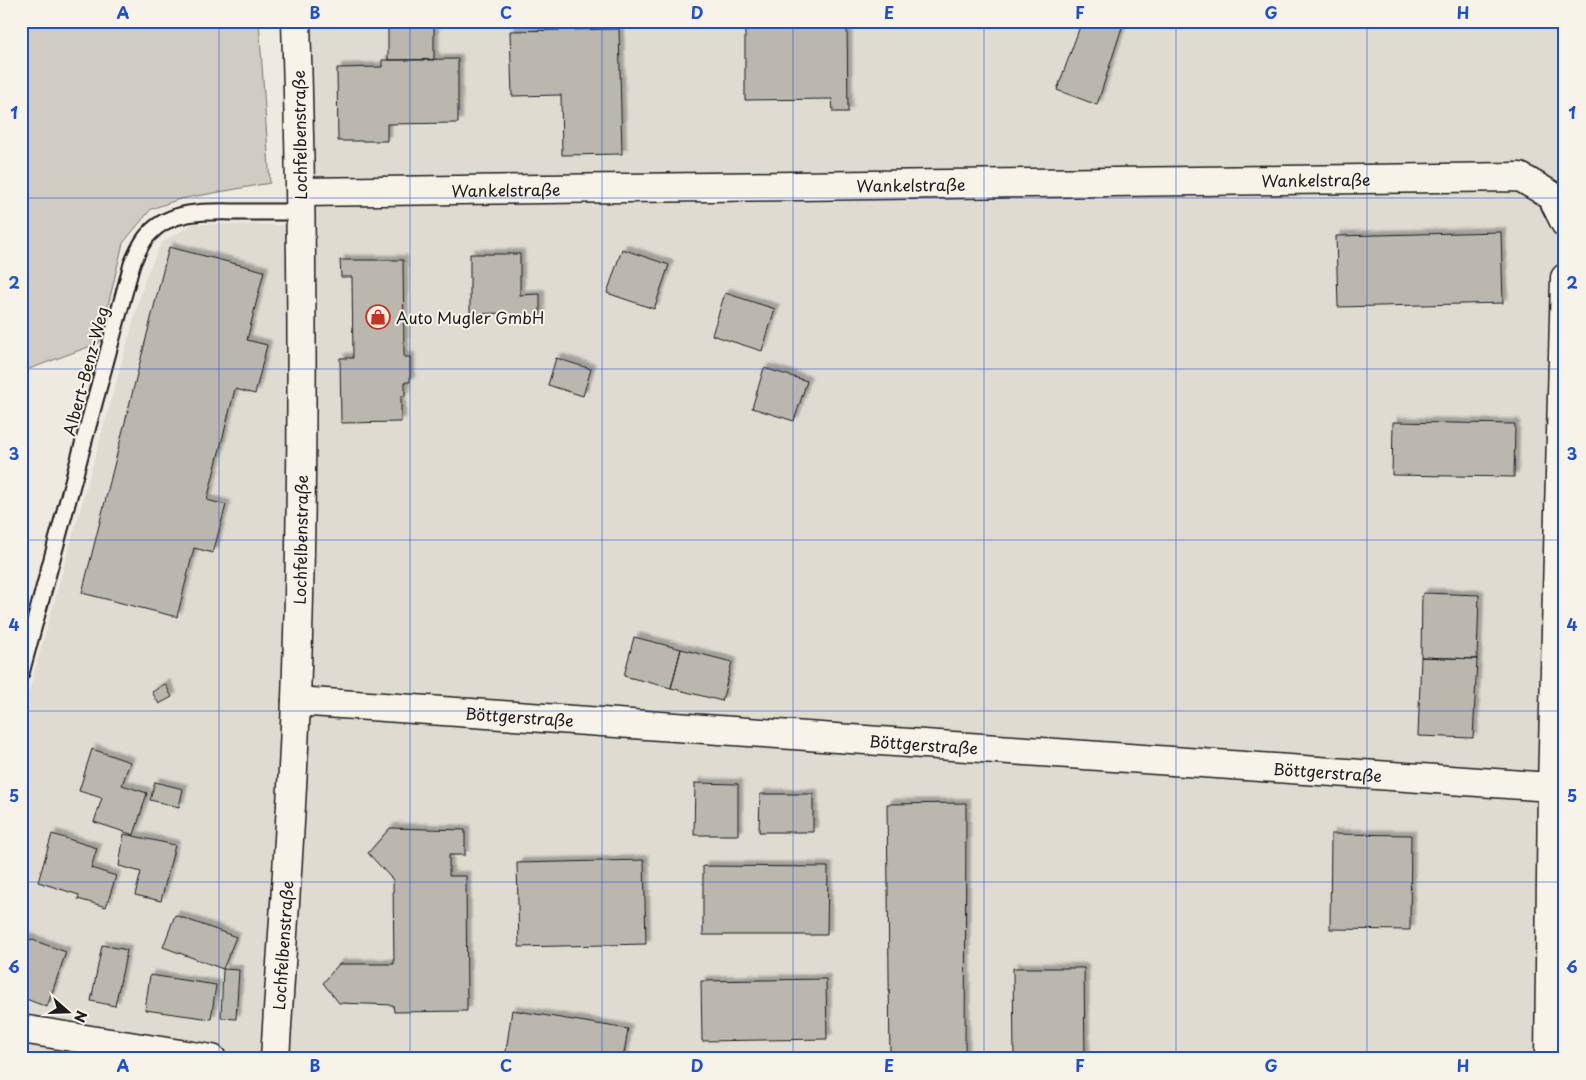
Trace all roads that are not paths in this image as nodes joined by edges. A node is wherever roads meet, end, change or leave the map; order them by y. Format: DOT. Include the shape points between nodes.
graph roads {
  1 [pos="296,21"];
  2 [pos="301,202"];
  3 [pos="1565,223"];
  4 [pos="1565,278"];
  5 [pos="21,672"];
  6 [pos="296,702"];
  7 [pos="1552,787"];
  8 [pos="21,1029"];
  9 [pos="212,1059"];
  10 [pos="275,1059"];
  11 [pos="1549,1059"];
  1 -- 2 [label="street, Lochfelbenstraße"];
  2 -- 3 [label="street, Wankelstraße" via="1520,177 1551,195"];
  2 -- 5 [label="lane, Albert-Benz-Weg" via="178,216 149,233 140,246 132,264"];
  2 -- 6 [label="street, Lochfelbenstraße" via="302,459"];
  4 -- 7 [label="street"];
  6 -- 7 [label="street, Böttgerstraße"];
  6 -- 10 [label="street, Lochfelbenstraße"];
  7 -- 11 [label="street"];
  8 -- 9 [label="street"];
}
